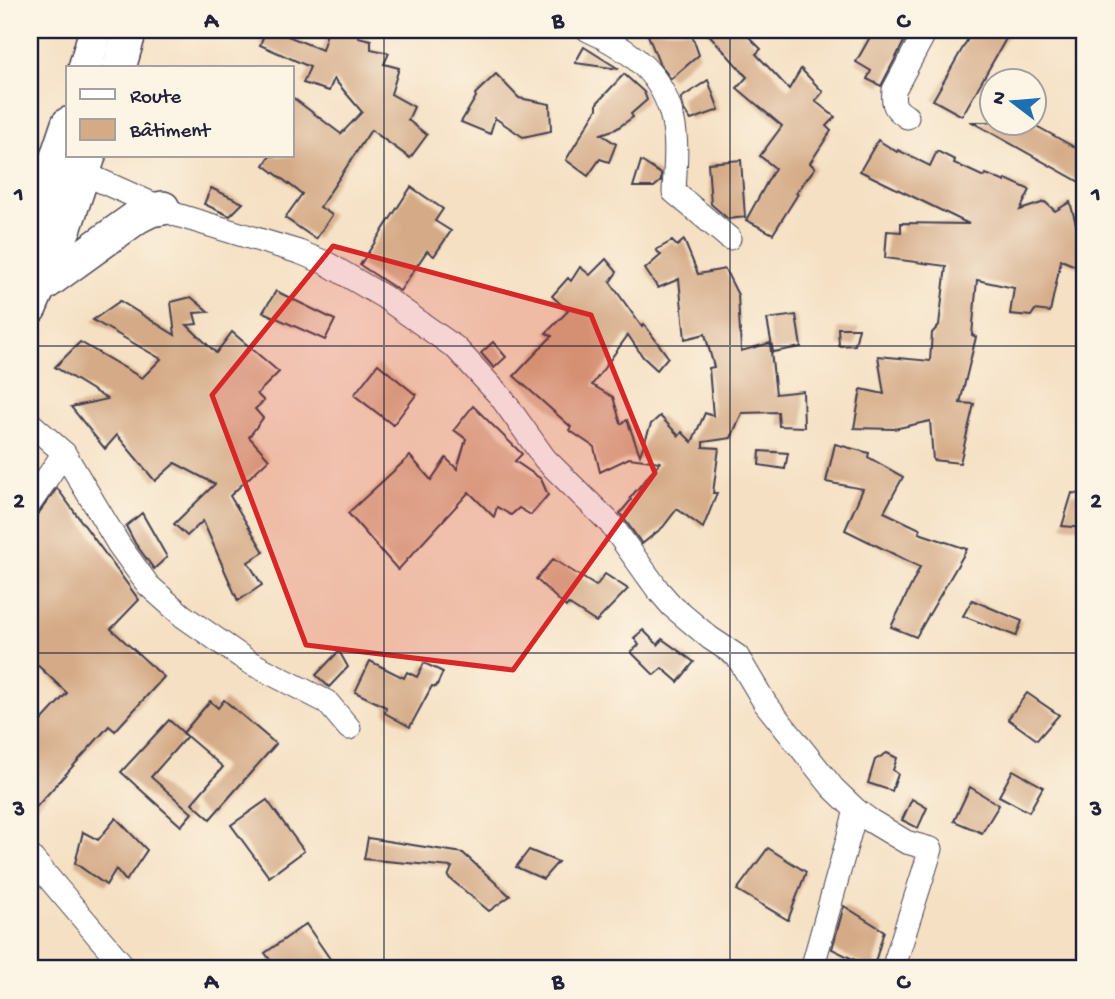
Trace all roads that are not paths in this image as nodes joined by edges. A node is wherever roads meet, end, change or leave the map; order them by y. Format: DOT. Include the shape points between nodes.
graph roads {
  1 [pos="96,30"];
  2 [pos="130,30"];
  3 [pos="588,30"];
  4 [pos="926,30"];
  5 [pos="86,66"];
  6 [pos="119,66"];
  7 [pos="907,117"];
  8 [pos="66,130"];
  9 [pos="86,164"];
  10 [pos="163,208"];
  11 [pos="30,237"];
  12 [pos="729,238"];
  13 [pos="35,298"];
  14 [pos="30,423"];
  15 [pos="64,453"];
  16 [pos="30,503"];
  17 [pos="349,728"];
  18 [pos="856,810"];
  19 [pos="30,856"];
  20 [pos="126,969"];
  21 [pos="813,969"];
  22 [pos="893,969"];
  1 -- 5 [label="highway"];
  2 -- 6 [label="highway"];
  3 -- 12 [label="street" via="629,51 653,79 673,121 674,192"];
  4 -- 7 [label="street" via="894,90 895,108"];
  8 -- 11 [label="highway"];
  9 -- 10 [label="street"];
  9 -- 13 [label="highway"];
  10 -- 13 [label="highway" via="137,217"];
  10 -- 18 [label="street" via="326,263 456,348 501,397 545,459 610,523 673,606 737,656 773,713"];
  14 -- 15 [label="street"];
  15 -- 16 [label="street"];
  15 -- 17 [label="street" via="148,585 249,663 327,702"];
  18 -- 21 [label="street"];
  18 -- 22 [label="street" via="906,842 931,849"];
  19 -- 20 [label="street"];
}
